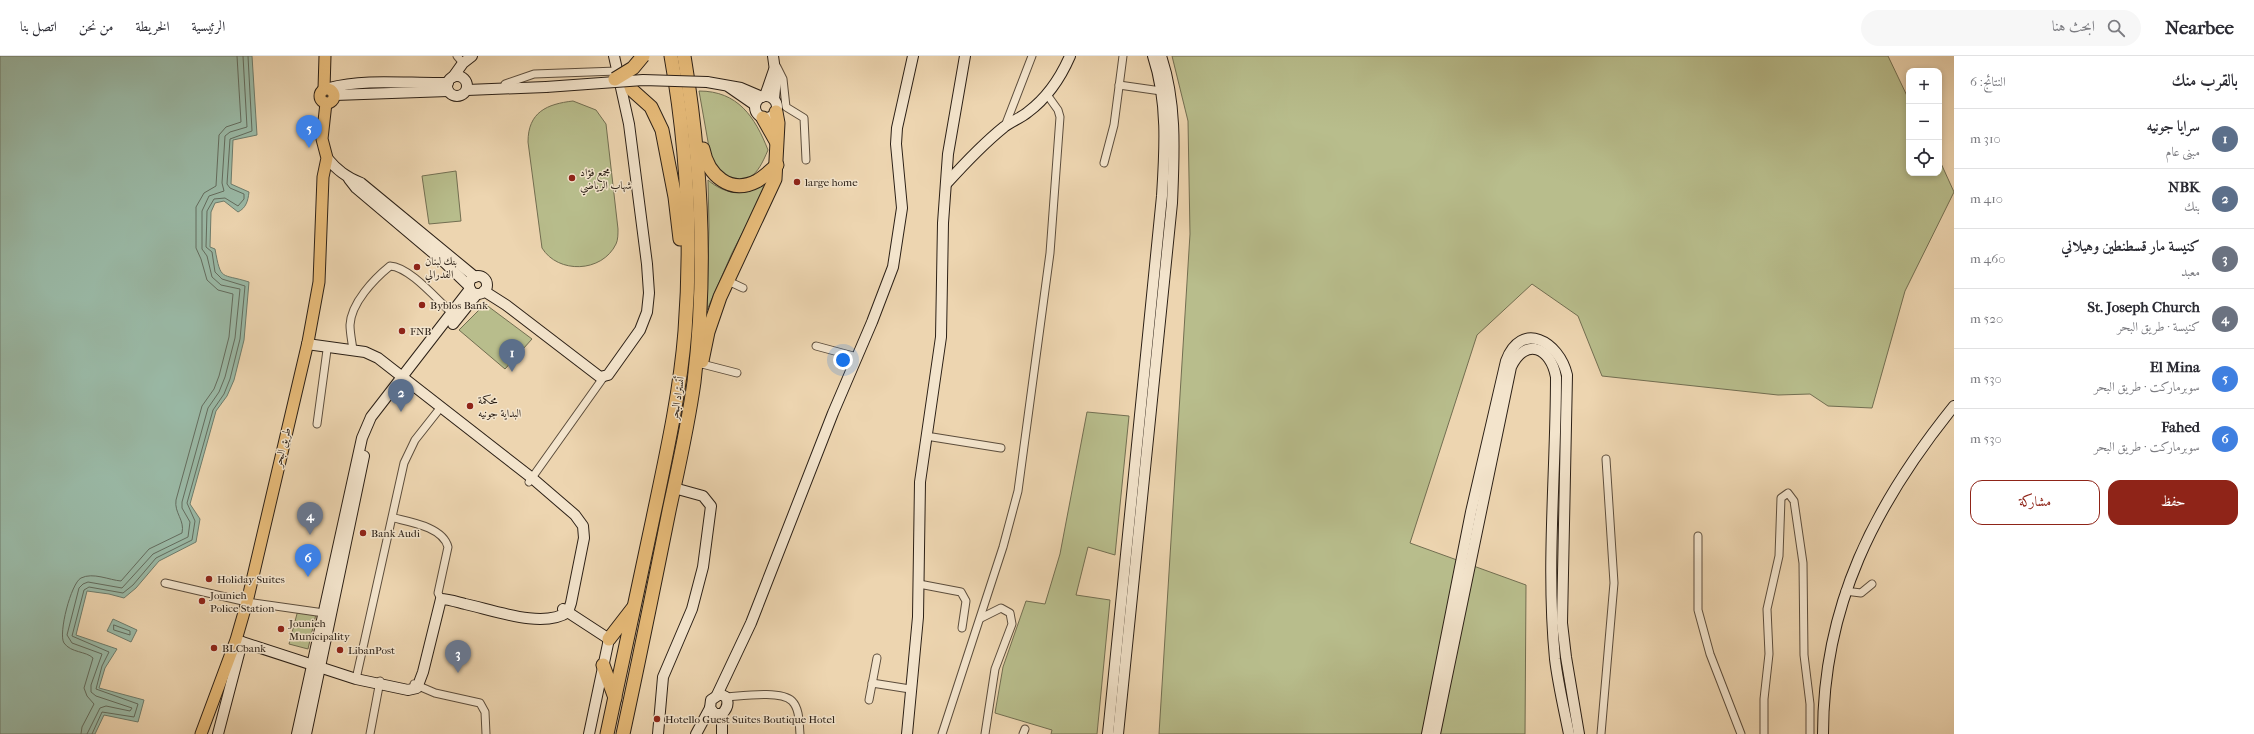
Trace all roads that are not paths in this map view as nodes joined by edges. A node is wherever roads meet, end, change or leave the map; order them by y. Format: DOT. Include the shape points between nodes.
graph roads {
  1 [pos="325,56"];
  2 [pos="614,56"];
  3 [pos="643,56"];
  4 [pos="671,56"];
  5 [pos="684,56"];
  6 [pos="913,56"];
  7 [pos="966,56"];
  8 [pos="1032,56"];
  9 [pos="1070,56"];
  10 [pos="1123,56"];
  11 [pos="1153,56"];
  12 [pos="1161,56"];
  13 [pos="465,58"];
  14 [pos="774,62"];
  15 [pos="621,78"];
  16 [pos="450,84"];
  17 [pos="505,84"];
  18 [pos="544,85"];
  19 [pos="1119,85"];
  20 [pos="467,86"];
  21 [pos="1161,91"];
  22 [pos="330,94"];
  23 [pos="1048,96"];
  24 [pos="766,102"];
  25 [pos="692,109"];
  26 [pos="763,118"];
  27 [pos="1005,126"];
  28 [pos="776,141"];
  29 [pos="326,156"];
  30 [pos="806,160"];
  31 [pos="1104,163"];
  32 [pos="777,165"];
  33 [pos="348,178"];
  34 [pos="947,183"];
  35 [pos="688,274"];
  36 [pos="475,277"];
  37 [pos="728,281"];
  38 [pos="743,288"];
  39 [pos="477,289"];
  40 [pos="452,313"];
  41 [pos="307,346"];
  42 [pos="816,346"];
  43 [pos="332,349"];
  44 [pos="352,352"];
  45 [pos="857,357"];
  46 [pos="702,364"];
  47 [pos="737,372"];
  48 [pos="603,378"];
  49 [pos="403,379"];
  50 [pos="694,382"];
  51 [pos="1954,406"];
  52 [pos="440,409"];
  53 [pos="317,424"];
  54 [pos="926,436"];
  55 [pos="1001,448"];
  56 [pos="1606,458"];
  57 [pos="531,480"];
  58 [pos="674,488"];
  59 [pos="394,518"];
  60 [pos="1698,536"];
  61 [pos="165,583"];
  62 [pos="919,584"];
  63 [pos="1872,584"];
  64 [pos="1845,591"];
  65 [pos="439,596"];
  66 [pos="247,602"];
  67 [pos="634,607"];
  68 [pos="566,611"];
  69 [pos="324,613"];
  70 [pos="981,618"];
  71 [pos="962,628"];
  72 [pos="609,639"];
  73 [pos="239,641"];
  74 [pos="878,658"];
  75 [pos="318,665"];
  76 [pos="603,665"];
  77 [pos="357,677"];
  78 [pos="380,682"];
  79 [pos="872,683"];
  80 [pos="416,685"];
  81 [pos="910,689"];
  82 [pos="721,696"];
  83 [pos="615,698"];
  84 [pos="869,700"];
  85 [pos="710,708"];
  86 [pos="722,714"];
  87 [pos="201,734"];
  88 [pos="218,734"];
  89 [pos="296,734"];
  90 [pos="306,734"];
  91 [pos="370,734"];
  92 [pos="486,734"];
  93 [pos="589,734"];
  94 [pos="607,734"];
  95 [pos="623,734"];
  96 [pos="658,734"];
  97 [pos="696,734"];
  98 [pos="722,734"];
  99 [pos="800,734"];
  100 [pos="907,734"];
  101 [pos="942,734"];
  102 [pos="985,734"];
  103 [pos="1108,734"];
  104 [pos="1118,734"];
  105 [pos="1427,734"];
  106 [pos="1435,734"];
  107 [pos="1569,734"];
  108 [pos="1579,734"];
  109 [pos="1601,734"];
  110 [pos="1742,734"];
  111 [pos="1764,734"];
  112 [pos="1810,734"];
  113 [pos="1823,734"];
  1 -- 22 [label="main road, طريق البحر"];
  2 -- 15 [label="main road"];
  3 -- 15 [label="highway, bridge"];
  4 -- 35 [label="highway, أتستراد البحر" via="683,148"];
  5 -- 25 [label="highway, أتستراد البحر"];
  6 -- 45 [label="main road" via="897,128 902,208 893,267"];
  7 -- 34 [label="main road" via="950,140"];
  8 -- 27 [label="street"];
  9 -- 23 [label="main road"];
  10 -- 19 [label="street"];
  11 -- 21 [label="main road"];
  12 -- 104 [label="main road" via="1173,116 1172,203"];
  13 -- 16 [label="main road"];
  13 -- 20 [label="main road"];
  14 -- 24 [label="main road" via="776,78"];
  14 -- 30 [label="street" via="782,79 786,107 802,116 806,122"];
  15 -- 17 [label="street" via="534,74"];
  15 -- 18 [label="main road"];
  15 -- 24 [label="main road, bridge" via="707,82 741,88"];
  15 -- 35 [label="highway" via="646,102 658,120 675,197 682,257"];
  15 -- 48 [label="main road" via="649,293 647,312 640,330 608,375"];
  16 -- 20 [label="main road" via="459,76"];
  16 -- 20 [label="main road" via="456,97 463,95"];
  16 -- 22 [label="main road"];
  17 -- 18 [label="main road"];
  17 -- 20 [label="main road"];
  18 -- 20 [label="main road"];
  19 -- 21 [label="street"];
  19 -- 31 [label="street" via="1114,125"];
  21 -- 103 [label="main road" via="1165,156 1162,196"];
  22 -- 29 [label="main road, طريق البحر" via="322,139"];
  23 -- 27 [label="main road"];
  23 -- 70 [label="street" via="1060,117 1050,253 1026,442 1018,491"];
  24 -- 26 [label="main road" via="757,114"];
  24 -- 26 [label="main road" via="771,117"];
  24 -- 28 [label="highway" via="778,123"];
  25 -- 32 [label="highway" via="698,114 707,166 719,179 733,185 749,184 765,176"];
  25 -- 50 [label="highway, أتستراد البحر" via="698,164 701,238 701,283"];
  26 -- 28 [label="highway"];
  27 -- 34 [label="main road" via="968,159"];
  28 -- 32 [label="highway"];
  29 -- 33 [label="main road" via="336,169"];
  29 -- 41 [label="main road, طريق البحر" via="319,282"];
  32 -- 37 [label="highway" via="771,190"];
  33 -- 36 [label="main road" via="361,183"];
  33 -- 39 [label="main road" via="356,188"];
  34 -- 54 [label="main road" via="943,223 941,337"];
  35 -- 67 [label="highway, أتستراد البحر" via="679,385"];
  36 -- 39 [label="main road" via="471,281"];
  36 -- 39 [label="main road" via="483,279"];
  37 -- 38 [label="street"];
  37 -- 46 [label="highway" via="708,332"];
  39 -- 40 [label="main road"];
  39 -- 48 [label="main road" via="498,295 506,305 554,343"];
  39 -- 49 [label="main road"];
  40 -- 44 [label="street" via="416,279 390,266 363,296 352,315"];
  40 -- 49 [label="main road"];
  41 -- 43 [label="main road"];
  41 -- 66 [label="main road, طريق البحر"];
  42 -- 45 [label="street"];
  43 -- 44 [label="main road"];
  43 -- 53 [label="street"];
  44 -- 49 [label="main road" via="378,358"];
  45 -- 82 [label="main road"];
  46 -- 47 [label="street"];
  46 -- 50 [label="highway" via="700,374"];
  48 -- 57 [label="street"];
  49 -- 52 [label="main road"];
  49 -- 69 [label="main road" via="371,417 362,438"];
  49 -- 75 [label="main road" via="375,420 368,438"];
  50 -- 58 [label="highway, أتستراد البحر"];
  51 -- 64 [label="main road" via="1928,438 1897,485 1862,548"];
  52 -- 57 [label="main road"];
  52 -- 59 [label="street" via="415,440 407,455"];
  54 -- 55 [label="street"];
  54 -- 62 [label="main road" via="918,518"];
  56 -- 109 [label="street" via="1614,583"];
  57 -- 68 [label="main road" via="580,527"];
  58 -- 95 [label="highway, أتستراد البحر"];
  58 -- 96 [label="main road" via="703,496 710,506 703,567 692,609 663,677"];
  59 -- 65 [label="street" via="438,533 445,540 448,547"];
  59 -- 77 [label="street"];
  60 -- 110 [label="street" via="1698,610 1710,654"];
  61 -- 66 [label="street"];
  62 -- 71 [label="street" via="961,592 966,601"];
  62 -- 81 [label="main road"];
  63 -- 64 [label="street" via="1861,593"];
  64 -- 113 [label="main road" via="1826,671"];
  65 -- 68 [label="main road" via="539,615"];
  65 -- 80 [label="main road" via="432,610 427,645"];
  66 -- 69 [label="street"];
  66 -- 73 [label="main road, طريق البحر"];
  67 -- 72 [label="highway"];
  67 -- 83 [label="highway, أتستراد البحر"];
  68 -- 72 [label="main road"];
  69 -- 75 [label="main road"];
  70 -- 101 [label="street"];
  70 -- 102 [label="street" via="1000,608 1010,614 1012,624 995,669"];
  72 -- 76 [label="main road"];
  73 -- 75 [label="main road"];
  73 -- 87 [label="main road, طريق البحر"];
  73 -- 88 [label="main road, طريق البحر"];
  74 -- 79 [label="street"];
  75 -- 77 [label="main road"];
  75 -- 89 [label="main road"];
  75 -- 90 [label="main road"];
  76 -- 83 [label="highway"];
  76 -- 93 [label="main road"];
  77 -- 78 [label="main road"];
  78 -- 80 [label="main road"];
  78 -- 91 [label="street"];
  79 -- 81 [label="street"];
  79 -- 84 [label="street"];
  80 -- 92 [label="street" via="435,693 480,702 485,712"];
  81 -- 100 [label="main road"];
  82 -- 85 [label="main road" via="711,700"];
  82 -- 86 [label="main road" via="727,706"];
  82 -- 99 [label="street" via="773,695 789,699 797,709"];
  83 -- 94 [label="highway, أتستراد البحر"];
  85 -- 86 [label="main road" via="714,714"];
  85 -- 97 [label="main road"];
  86 -- 98 [label="main road"];
  105 -- 108 [label="main road" via="1470,519 1506,361 1514,347 1526,340 1534,339 1550,344 1558,352 1567,375 1562,623"];
  106 -- 107 [label="main road" via="1511,367 1518,355 1529,350 1540,350 1551,359 1556,377 1551,564 1555,660"];
  111 -- 112 [label="street" via="1764,699 1769,654 1767,609 1779,556 1781,498 1788,492 1794,501 1803,563 1803,634 1810,704"];
}
